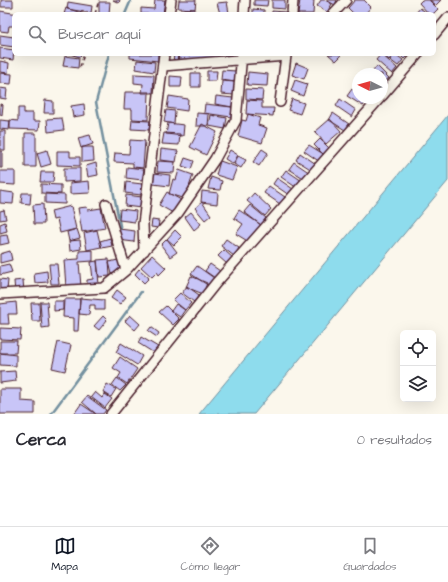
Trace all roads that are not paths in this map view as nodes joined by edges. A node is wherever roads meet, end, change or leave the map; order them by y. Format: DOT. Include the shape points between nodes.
graph roads {
  1 [pos="171,0"];
  2 [pos="245,0"];
  3 [pos="293,0"];
  4 [pos="346,0"];
  5 [pos="169,12"];
  6 [pos="244,12"];
  7 [pos="292,12"];
  8 [pos="335,12"];
  9 [pos="448,18"];
  10 [pos="436,33"];
  11 [pos="164,56"];
  12 [pos="264,56"];
  13 [pos="286,56"];
  14 [pos="416,56"];
  15 [pos="241,57"];
  16 [pos="163,66"];
  17 [pos="388,89"];
  18 [pos="280,102"];
  19 [pos="375,104"];
  20 [pos="106,204"];
  21 [pos="144,251"];
  22 [pos="126,270"];
  23 [pos="0,294"];
  24 [pos="111,414"];
  1 -- 5 [label="street"];
  2 -- 6 [label="street"];
  3 -- 7 [label="street"];
  4 -- 8 [label="street"];
  9 -- 10 [label="street"];
  11 -- 16 [label="street"];
  12 -- 15 [label="street"];
  13 -- 18 [label="street"];
  14 -- 17 [label="street"];
  15 -- 16 [label="street"];
  15 -- 21 [label="street" via="236,120 215,159 178,213"];
  16 -- 21 [label="street" via="143,224"];
  19 -- 24 [label="street" via="216,283"];
  20 -- 22 [label="street"];
  21 -- 22 [label="street"];
  22 -- 23 [label="street" via="104,288"];
}
